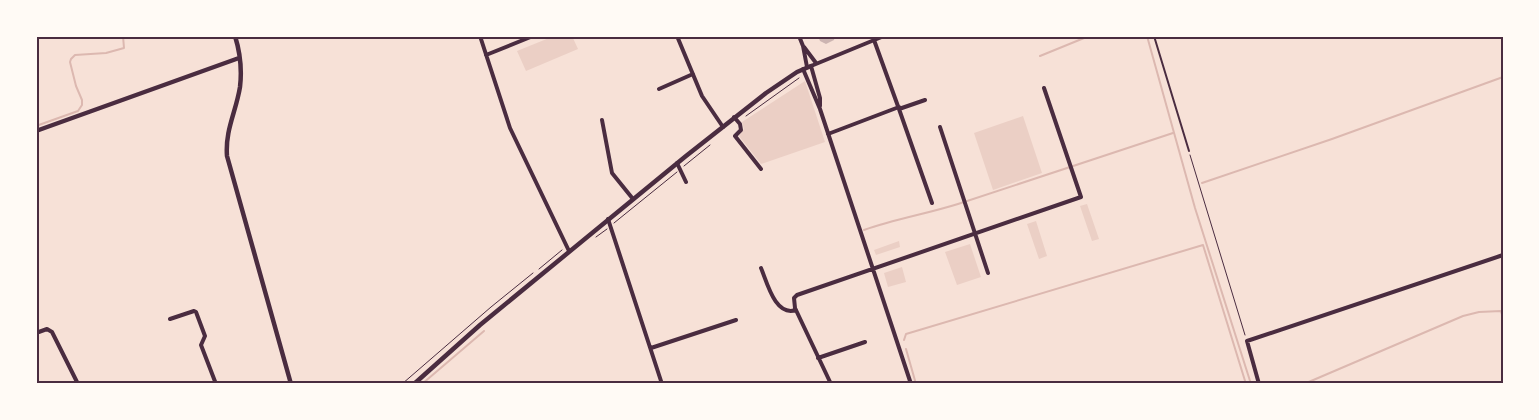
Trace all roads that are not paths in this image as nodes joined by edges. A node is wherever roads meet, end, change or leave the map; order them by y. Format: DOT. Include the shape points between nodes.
graph roads {
  1 [pos="235,36"];
  2 [pos="480,36"];
  3 [pos="533,36"];
  4 [pos="677,36"];
  5 [pos="799,36"];
  6 [pos="884,36"];
  7 [pos="1154,36"];
  8 [pos="874,40"];
  9 [pos="803,46"];
  10 [pos="486,55"];
  11 [pos="239,58"];
  12 [pos="816,63"];
  13 [pos="807,67"];
  14 [pos="693,74"];
  15 [pos="1044,88"];
  16 [pos="658,89"];
  17 [pos="925,100"];
  18 [pos="899,108"];
  19 [pos="820,109"];
  20 [pos="734,117"];
  21 [pos="602,120"];
  22 [pos="723,126"];
  23 [pos="940,127"];
  24 [pos="36,131"];
  25 [pos="828,134"];
  26 [pos="1189,151"];
  27 [pos="677,163"];
  28 [pos="760,169"];
  29 [pos="686,182"];
  30 [pos="633,199"];
  31 [pos="932,203"];
  32 [pos="608,219"];
  33 [pos="974,234"];
  34 [pos="568,249"];
  35 [pos="1503,255"];
  36 [pos="761,268"];
  37 [pos="872,269"];
  38 [pos="988,273"];
  39 [pos="796,310"];
  40 [pos="170,318"];
  41 [pos="736,320"];
  42 [pos="36,333"];
  43 [pos="866,342"];
  44 [pos="651,348"];
  45 [pos="818,358"];
  46 [pos="78,384"];
  47 [pos="216,384"];
  48 [pos="291,384"];
  49 [pos="414,384"];
  50 [pos="662,384"];
  51 [pos="831,384"];
  52 [pos="911,384"];
  53 [pos="1259,384"];
  1 -- 11 [label="street"];
  2 -- 10 [label="street"];
  3 -- 10 [label="street"];
  4 -- 14 [label="street"];
  5 -- 9 [label="street"];
  6 -- 8 [label="street"];
  7 -- 26 [label="lane"];
  8 -- 12 [label="street"];
  8 -- 18 [label="street"];
  9 -- 12 [label="street"];
  9 -- 13 [label="street"];
  10 -- 34 [label="street" via="510,128"];
  11 -- 24 [label="street"];
  11 -- 48 [label="street" via="240,87 227,136 227,156"];
  12 -- 13 [label="street"];
  13 -- 19 [label="street"];
  13 -- 19 [label="street" via="820,98"];
  13 -- 20 [label="street"];
  14 -- 16 [label="street"];
  14 -- 22 [label="street" via="702,96"];
  15 -- 33 [label="street" via="1080,197"];
  17 -- 18 [label="street"];
  18 -- 25 [label="street"];
  18 -- 31 [label="street"];
  19 -- 25 [label="street"];
  20 -- 22 [label="street"];
  20 -- 28 [label="street" via="741,130 735,136"];
  21 -- 30 [label="street" via="612,173"];
  22 -- 27 [label="street"];
  23 -- 33 [label="street"];
  25 -- 37 [label="street"];
  27 -- 29 [label="street"];
  27 -- 30 [label="street"];
  30 -- 32 [label="street"];
  32 -- 34 [label="street"];
  32 -- 44 [label="street"];
  33 -- 37 [label="street"];
  33 -- 38 [label="street"];
  34 -- 49 [label="street"];
  35 -- 53 [label="street" via="1247,341"];
  36 -- 39 [label="street" via="780,307"];
  37 -- 39 [label="street" via="800,293 794,298"];
  37 -- 52 [label="street"];
  39 -- 45 [label="street"];
  40 -- 47 [label="street" via="196,312 205,336 201,345"];
  41 -- 44 [label="street"];
  42 -- 46 [label="street" via="47,329 52,332"];
  43 -- 45 [label="street"];
  44 -- 50 [label="street"];
  45 -- 51 [label="street"];
}
